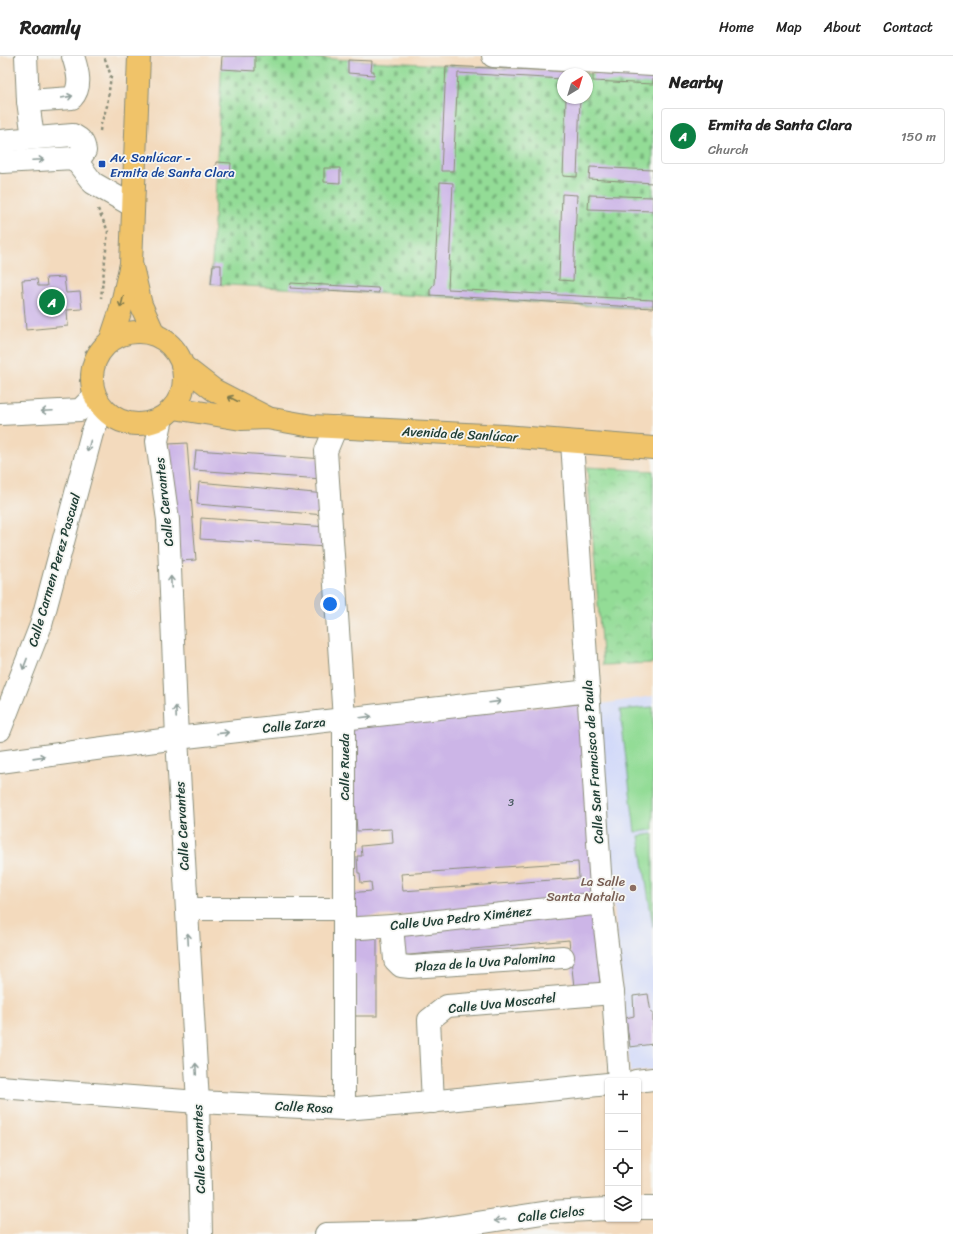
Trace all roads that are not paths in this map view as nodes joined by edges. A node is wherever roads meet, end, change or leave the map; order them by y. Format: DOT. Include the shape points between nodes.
graph roads {
  1 [pos="26,56"];
  2 [pos="73,56"];
  3 [pos="139,56"];
  4 [pos="493,56"];
  5 [pos="653,65"];
  6 [pos="28,101"];
  7 [pos="33,138"];
  8 [pos="0,142"];
  9 [pos="74,158"];
  10 [pos="0,161"];
  11 [pos="133,206"];
  12 [pos="131,264"];
  13 [pos="154,334"];
  14 [pos="103,339"];
  15 [pos="183,366"];
  16 [pos="92,397"];
  17 [pos="168,413"];
  18 [pos="0,414"];
  19 [pos="267,418"];
  20 [pos="336,427"];
  21 [pos="572,442"];
  22 [pos="653,448"];
  23 [pos="589,691"];
  24 [pos="344,719"];
  25 [pos="0,730"];
  26 [pos="177,738"];
  27 [pos="0,762"];
  28 [pos="602,903"];
  29 [pos="187,909"];
  30 [pos="344,919"];
  31 [pos="392,926"];
  32 [pos="564,957"];
  33 [pos="613,993"];
  34 [pos="619,1078"];
  35 [pos="653,1079"];
  36 [pos="641,1080"];
  37 [pos="605,1084"];
  38 [pos="0,1087"];
  39 [pos="198,1102"];
  40 [pos="433,1102"];
  41 [pos="344,1109"];
  42 [pos="641,1208"];
  43 [pos="653,1208"];
  44 [pos="605,1209"];
  45 [pos="401,1233"];
  46 [pos="201,1234"];
  47 [pos="326,1234"];
  1 -- 6 [label="street"];
  6 -- 2 [label="street, one-way" via="72,98 79,83"];
  3 -- 11 [label="main road"];
  4 -- 5 [label="street"];
  6 -- 7 [label="street"];
  7 -- 8 [label="street"];
  7 -- 9 [label="street" via="73,135 84,144 85,151 81,157"];
  10 -- 9 [label="street, one-way"];
  9 -- 11 [label="street" via="93,183"];
  11 -- 12 [label="main road"];
  12 -- 13 [label="main road" via="141,305"];
  12 -- 14 [label="main road, one-way" via="120,312"];
  13 -- 14 [label="main road" via="139,331"];
  13 -- 15 [label="main road" via="167,341"];
  14 -- 16 [label="main road" via="93,364"];
  15 -- 17 [label="main road" via="185,380 182,395"];
  19 -- 15 [label="main road, one-way" via="214,390"];
  16 -- 17 [label="main road" via="116,419 131,425 147,424"];
  16 -- 18 [label="street, one-way" via="80,410"];
  16 -- 25 [label="street, Calle Carmen Perez Pascual, one-way" via="92,433 41,625"];
  17 -- 19 [label="main road" via="241,419"];
  26 -- 17 [label="street, Calle Cervantes, one-way" via="168,520 157,441"];
  19 -- 20 [label="main road, Avenida de Sanlúcar" via="312,426"];
  20 -- 21 [label="main road, Avenida de Sanlúcar"];
  20 -- 24 [label="street, Calle Rueda" via="326,452"];
  21 -- 22 [label="main road, Avenida de Sanlúcar"];
  21 -- 23 [label="street, Calle San Francisco de Paula"];
  24 -- 23 [label="street, Calle Zarza, one-way"];
  23 -- 28 [label="street, Calle San Francisco de Paula"];
  26 -- 24 [label="street, Calle Zarza, one-way"];
  24 -- 30 [label="street, Calle Rueda"];
  27 -- 26 [label="street, Calle Zarza, one-way"];
  26 -- 29 [label="street, Calle Cervantes"];
  28 -- 31 [label="street, Calle Uva Pedro Ximénez"];
  28 -- 33 [label="street, Calle San Francisco de Paula"];
  29 -- 30 [label="street, Calle Uva Pedro Ximénez"];
  39 -- 29 [label="street, Calle Cervantes, one-way"];
  30 -- 31 [label="street, Calle Uva Pedro Ximénez"];
  30 -- 41 [label="street, Calle Rueda"];
  31 -- 32 [label="street, Plaza de la Uva Palomina" via="395,960 401,966"];
  33 -- 34 [label="street, Calle San Francisco de Paula"];
  33 -- 40 [label="street, Calle Uva Moscatel" via="447,1006 429,1020"];
  35 -- 36 [label="street"];
  37 -- 40 [label="street, Calle Rosa"];
  38 -- 39 [label="street, Calle Rosa"];
  39 -- 41 [label="street, Calle Rosa"];
  39 -- 46 [label="street, Calle Cervantes"];
  40 -- 41 [label="street, Calle Rosa"];
  42 -- 43 [label="street"];
  44 -- 45 [label="street, Calle Cielos, one-way" via="549,1212"];
  45 -- 47 [label="street, Calle Cielos"];
}
